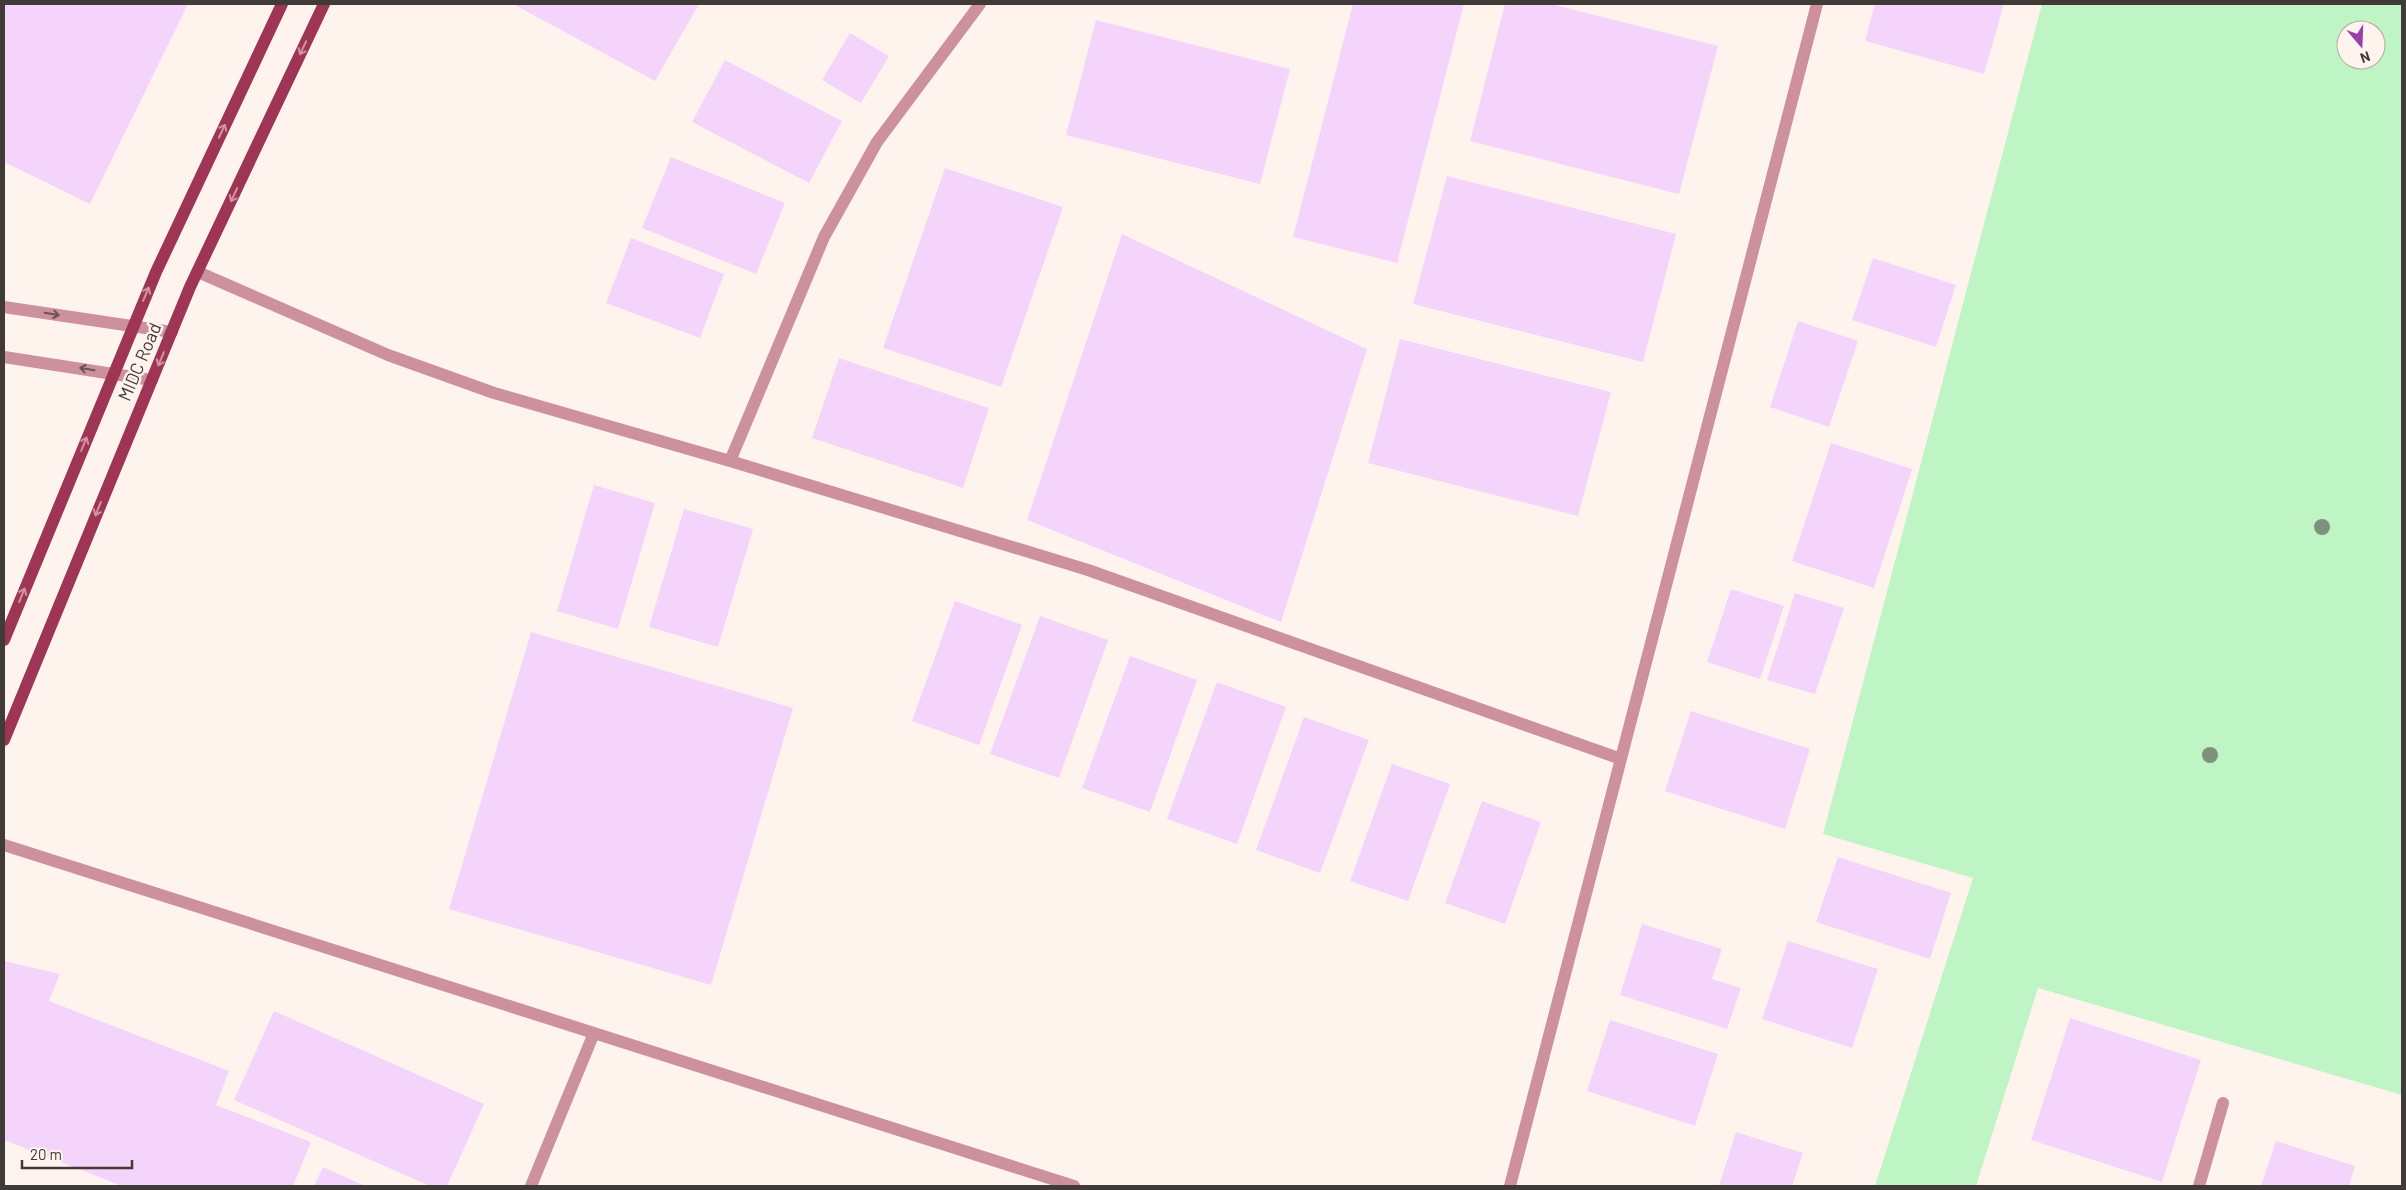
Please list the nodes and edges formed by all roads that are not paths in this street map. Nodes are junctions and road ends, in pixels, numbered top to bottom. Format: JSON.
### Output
{"nodes":[{"id":1,"x":282,"y":4,"type":"edge"},
{"id":2,"x":324,"y":4,"type":"edge"},
{"id":3,"x":980,"y":4,"type":"edge"},
{"id":4,"x":1817,"y":4,"type":"edge"},
{"id":5,"x":198,"y":272,"type":"junction"},
{"id":6,"x":4,"y":307,"type":"edge"},
{"id":7,"x":133,"y":327,"type":"junction"},
{"id":8,"x":172,"y":332,"type":"junction"},
{"id":9,"x":4,"y":357,"type":"edge"},
{"id":10,"x":113,"y":373,"type":"junction"},
{"id":11,"x":152,"y":380,"type":"junction"},
{"id":12,"x":730,"y":462,"type":"junction"},
{"id":13,"x":4,"y":640,"type":"edge"},
{"id":14,"x":4,"y":740,"type":"edge"},
{"id":15,"x":1621,"y":759,"type":"junction"},
{"id":16,"x":4,"y":845,"type":"edge"},
{"id":17,"x":594,"y":1033,"type":"junction"},
{"id":18,"x":2223,"y":1103,"type":"dead end"},
{"id":19,"x":531,"y":1186,"type":"edge"},
{"id":20,"x":1074,"y":1186,"type":"edge"},
{"id":21,"x":1510,"y":1186,"type":"edge"},
{"id":22,"x":2199,"y":1186,"type":"edge"}],
"edges":[{"from":7,"to":1,"type":"main road","name":"MIDC Road","one_way":true},
{"from":2,"to":5,"type":"main road","name":"MIDC Road","one_way":true},
{"from":3,"to":12,"type":"street"},
{"from":4,"to":15,"type":"street"},
{"from":5,"to":8,"type":"main road","name":"MIDC Road"},
{"from":5,"to":12,"type":"street"},
{"from":6,"to":7,"type":"street","one_way":true},
{"from":7,"to":8,"type":"street"},
{"from":7,"to":10,"type":"main road","name":"MIDC Road"},
{"from":8,"to":11,"type":"main road","name":"MIDC Road","one_way":true},
{"from":10,"to":9,"type":"street","one_way":true},
{"from":10,"to":11,"type":"street"},
{"from":13,"to":10,"type":"main road","name":"MIDC Road","one_way":true},
{"from":11,"to":14,"type":"main road","name":"MIDC Road","one_way":true},
{"from":12,"to":15,"type":"street"},
{"from":15,"to":21,"type":"street"},
{"from":16,"to":17,"type":"street"},
{"from":17,"to":19,"type":"street"},
{"from":17,"to":20,"type":"street"},
{"from":18,"to":22,"type":"street"}]}
